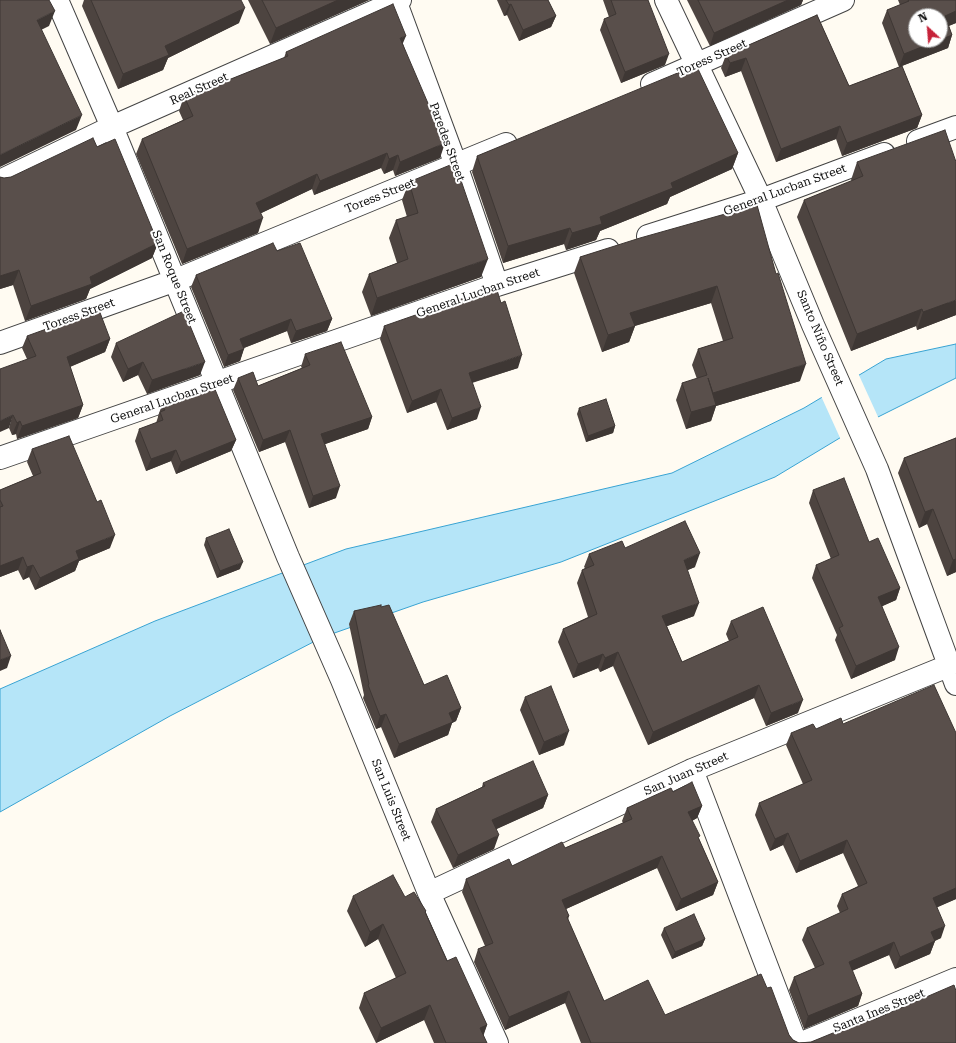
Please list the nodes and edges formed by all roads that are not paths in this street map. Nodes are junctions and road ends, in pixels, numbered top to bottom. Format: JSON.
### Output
{"nodes":[{"id":1,"x":57,"y":0,"type":"edge"},
{"id":2,"x":666,"y":0,"type":"edge"},
{"id":3,"x":843,"y":0,"type":"edge"},
{"id":4,"x":397,"y":1,"type":"edge"},
{"id":5,"x":698,"y":65,"type":"junction"},
{"id":6,"x":632,"y":92,"type":"edge"},
{"id":7,"x":112,"y":127,"type":"junction"},
{"id":8,"x":956,"y":127,"type":"edge"},
{"id":9,"x":522,"y":138,"type":"edge"},
{"id":10,"x":456,"y":165,"type":"junction"},
{"id":11,"x":0,"y":181,"type":"edge"},
{"id":12,"x":761,"y":200,"type":"junction"},
{"id":13,"x":176,"y":280,"type":"junction"},
{"id":14,"x":497,"y":286,"type":"junction"},
{"id":15,"x":0,"y":343,"type":"edge"},
{"id":16,"x":218,"y":383,"type":"junction"},
{"id":17,"x":0,"y":458,"type":"edge"},
{"id":18,"x":288,"y":556,"type":"joint"},
{"id":19,"x":952,"y":675,"type":"edge"},
{"id":20,"x":692,"y":770,"type":"junction"},
{"id":21,"x":429,"y":893,"type":"junction"},
{"id":22,"x":956,"y":979,"type":"edge"},
{"id":23,"x":497,"y":1043,"type":"edge"},
{"id":24,"x":796,"y":1043,"type":"edge"},
{"id":25,"x":802,"y":1043,"type":"edge"}],
"edges":[{"from":1,"to":7,"type":"street","name":"San Roque Street"},
{"from":2,"to":5,"type":"street","name":"Santo Niño Street"},
{"from":3,"to":5,"type":"street","name":"Toress Street"},
{"from":4,"to":7,"type":"street","name":"Real Street"},
{"from":4,"to":10,"type":"street","name":"Paredes Street"},
{"from":5,"to":6,"type":"street","name":"Toress Street"},
{"from":5,"to":12,"type":"street","name":"Santo Niño Street"},
{"from":7,"to":11,"type":"street","name":"Real Street"},
{"from":7,"to":13,"type":"street","name":"San Roque Street"},
{"from":8,"to":12,"type":"street","name":"General Lucban Street"},
{"from":9,"to":10,"type":"street","name":"Toress Street"},
{"from":10,"to":13,"type":"street","name":"Toress Street"},
{"from":10,"to":14,"type":"street","name":"Paredes Street"},
{"from":12,"to":14,"type":"street","name":"General Lucban Street"},
{"from":12,"to":19,"type":"street","name":"Santo Niño Street"},
{"from":13,"to":15,"type":"street","name":"Toress Street"},
{"from":13,"to":16,"type":"street","name":"San Roque Street"},
{"from":14,"to":16,"type":"street","name":"General Lucban Street"},
{"from":16,"to":17,"type":"street","name":"General Lucban Street"},
{"from":16,"to":18,"type":"street","name":"San Roque Street"},
{"from":18,"to":21,"type":"street","name":"San Luis Street"},
{"from":19,"to":20,"type":"street","name":"San Juan Street"},
{"from":20,"to":21,"type":"street","name":"San Juan Street"},
{"from":20,"to":24,"type":"street"},
{"from":21,"to":23,"type":"street","name":"San Luis Street"},
{"from":22,"to":25,"type":"street","name":"Santa Ines Street"}]}
